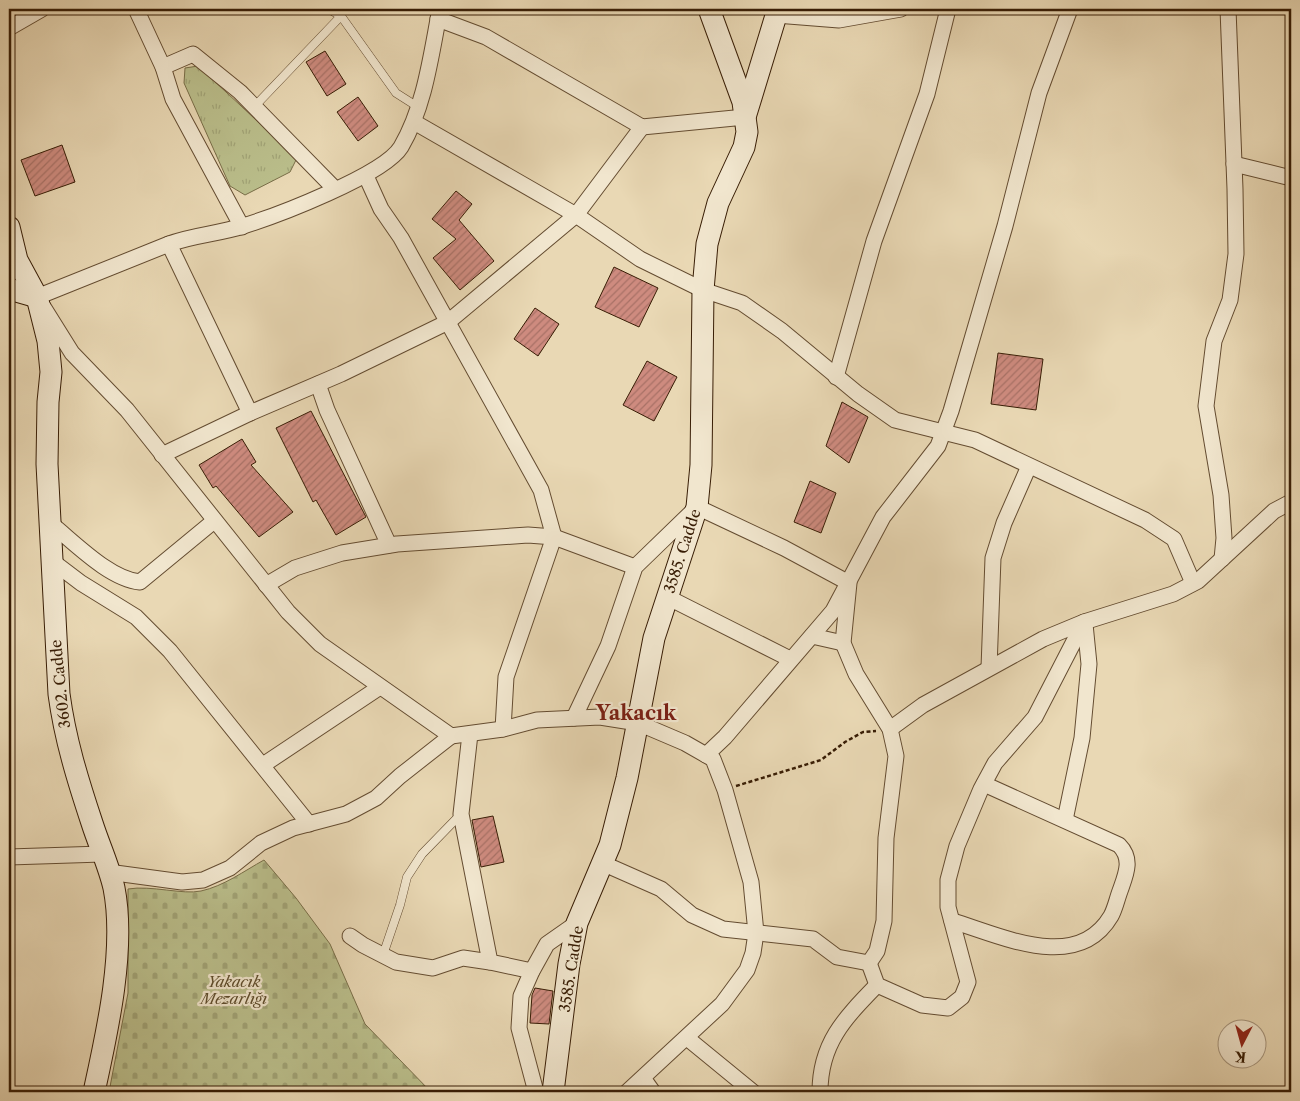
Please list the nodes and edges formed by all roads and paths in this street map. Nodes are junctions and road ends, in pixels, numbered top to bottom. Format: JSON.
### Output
{"nodes":[{"id":1,"x":42,"y":9,"type":"edge"},
{"id":2,"x":136,"y":9,"type":"edge"},
{"id":3,"x":329,"y":9,"type":"edge"},
{"id":4,"x":709,"y":9,"type":"edge"},
{"id":5,"x":901,"y":9,"type":"edge"},
{"id":6,"x":948,"y":9,"type":"edge"},
{"id":7,"x":1070,"y":9,"type":"edge"},
{"id":8,"x":1228,"y":9,"type":"edge"},
{"id":9,"x":777,"y":12,"type":"edge"},
{"id":10,"x":439,"y":14,"type":"edge"},
{"id":11,"x":341,"y":16,"type":"junction"},
{"id":12,"x":9,"y":28,"type":"edge"},
{"id":13,"x":163,"y":67,"type":"junction"},
{"id":14,"x":254,"y":106,"type":"junction"},
{"id":15,"x":416,"y":114,"type":"junction"},
{"id":16,"x":745,"y":117,"type":"junction"},
{"id":17,"x":642,"y":127,"type":"junction"},
{"id":18,"x":1234,"y":164,"type":"junction"},
{"id":19,"x":366,"y":176,"type":"junction"},
{"id":20,"x":1291,"y":178,"type":"edge"},
{"id":21,"x":335,"y":189,"type":"junction"},
{"id":22,"x":576,"y":215,"type":"junction"},
{"id":23,"x":242,"y":226,"type":"junction"},
{"id":24,"x":9,"y":227,"type":"edge"},
{"id":25,"x":169,"y":244,"type":"junction"},
{"id":26,"x":9,"y":289,"type":"edge"},
{"id":27,"x":703,"y":290,"type":"junction"},
{"id":28,"x":37,"y":297,"type":"junction"},
{"id":29,"x":448,"y":322,"type":"junction"},
{"id":30,"x":836,"y":377,"type":"junction"},
{"id":31,"x":318,"y":384,"type":"junction"},
{"id":32,"x":250,"y":413,"type":"junction"},
{"id":33,"x":943,"y":432,"type":"junction"},
{"id":34,"x":162,"y":455,"type":"junction"},
{"id":35,"x":1029,"y":466,"type":"junction"},
{"id":36,"x":1291,"y":502,"type":"edge"},
{"id":37,"x":697,"y":507,"type":"junction"},
{"id":38,"x":214,"y":521,"type":"junction"},
{"id":39,"x":50,"y":523,"type":"junction"},
{"id":40,"x":554,"y":537,"type":"junction"},
{"id":41,"x":389,"y":545,"type":"junction"},
{"id":42,"x":1222,"y":559,"type":"junction"},
{"id":43,"x":52,"y":562,"type":"junction"},
{"id":44,"x":635,"y":568,"type":"junction"},
{"id":45,"x":850,"y":583,"type":"junction"},
{"id":46,"x":1194,"y":583,"type":"junction"},
{"id":47,"x":266,"y":585,"type":"junction"},
{"id":48,"x":667,"y":597,"type":"junction"},
{"id":49,"x":1084,"y":622,"type":"junction"},
{"id":50,"x":812,"y":636,"type":"junction"},
{"id":51,"x":843,"y":643,"type":"junction"},
{"id":52,"x":790,"y":659,"type":"junction"},
{"id":53,"x":989,"y":668,"type":"junction"},
{"id":54,"x":380,"y":687,"type":"junction"},
{"id":55,"x":574,"y":718,"type":"junction"},
{"id":56,"x":638,"y":723,"type":"junction"},
{"id":57,"x":503,"y":729,"type":"junction"},
{"id":58,"x":890,"y":729,"type":"junction"},
{"id":59,"x":470,"y":734,"type":"junction"},
{"id":60,"x":451,"y":736,"type":"junction"},
{"id":61,"x":706,"y":755,"type":"junction"},
{"id":62,"x":263,"y":765,"type":"junction"},
{"id":63,"x":984,"y":784,"type":"junction"},
{"id":64,"x":725,"y":790,"type":"junction"},
{"id":65,"x":461,"y":814,"type":"junction"},
{"id":66,"x":1065,"y":820,"type":"junction"},
{"id":67,"x":308,"y":824,"type":"junction"},
{"id":68,"x":9,"y":857,"type":"edge"},
{"id":69,"x":105,"y":863,"type":"junction"},
{"id":70,"x":602,"y":863,"type":"junction"},
{"id":71,"x":952,"y":921,"type":"junction"},
{"id":72,"x":577,"y":923,"type":"junction"},
{"id":73,"x":756,"y":933,"type":"junction"},
{"id":74,"x":350,"y":936,"type":"dead end"},
{"id":75,"x":383,"y":955,"type":"junction"},
{"id":76,"x":490,"y":962,"type":"junction"},
{"id":77,"x":870,"y":963,"type":"junction"},
{"id":78,"x":532,"y":970,"type":"junction"},
{"id":79,"x":877,"y":985,"type":"junction"},
{"id":80,"x":687,"y":1038,"type":"junction"},
{"id":81,"x":643,"y":1078,"type":"junction"},
{"id":82,"x":94,"y":1092,"type":"edge"},
{"id":83,"x":536,"y":1092,"type":"edge"},
{"id":84,"x":553,"y":1092,"type":"edge"},
{"id":85,"x":627,"y":1092,"type":"edge"},
{"id":86,"x":653,"y":1092,"type":"edge"},
{"id":87,"x":753,"y":1092,"type":"edge"},
{"id":88,"x":820,"y":1092,"type":"edge"}],
"edges":[{"from":1,"to":12,"type":"street"},
{"from":2,"to":13,"type":"street"},
{"from":3,"to":11,"type":"lane"},
{"from":4,"to":16,"type":"main road","name":"3585. Cadde"},
{"from":5,"to":9,"type":"street"},
{"from":6,"to":30,"type":"street"},
{"from":7,"to":33,"type":"street"},
{"from":8,"to":18,"type":"street"},
{"from":9,"to":16,"type":"main road"},
{"from":10,"to":15,"type":"street"},
{"from":10,"to":17,"type":"street"},
{"from":11,"to":14,"type":"lane"},
{"from":11,"to":15,"type":"lane"},
{"from":13,"to":14,"type":"street"},
{"from":13,"to":23,"type":"street"},
{"from":14,"to":21,"type":"street"},
{"from":15,"to":19,"type":"street"},
{"from":15,"to":22,"type":"street"},
{"from":16,"to":17,"type":"street"},
{"from":16,"to":27,"type":"main road","name":"3585. Cadde"},
{"from":17,"to":22,"type":"street"},
{"from":18,"to":20,"type":"street"},
{"from":18,"to":42,"type":"street"},
{"from":19,"to":21,"type":"street"},
{"from":19,"to":29,"type":"street"},
{"from":21,"to":23,"type":"street"},
{"from":22,"to":27,"type":"street"},
{"from":22,"to":29,"type":"street"},
{"from":23,"to":25,"type":"street"},
{"from":24,"to":28,"type":"main road","name":"3602. Cadde"},
{"from":25,"to":28,"type":"street"},
{"from":25,"to":32,"type":"street"},
{"from":26,"to":28,"type":"main road"},
{"from":27,"to":30,"type":"street"},
{"from":27,"to":37,"type":"main road","name":"3585. Cadde"},
{"from":28,"to":34,"type":"street"},
{"from":28,"to":39,"type":"main road","name":"3602. Cadde"},
{"from":29,"to":31,"type":"street"},
{"from":29,"to":40,"type":"street"},
{"from":30,"to":33,"type":"street"},
{"from":31,"to":32,"type":"street"},
{"from":31,"to":41,"type":"street"},
{"from":32,"to":34,"type":"street"},
{"from":33,"to":35,"type":"street"},
{"from":33,"to":45,"type":"street"},
{"from":34,"to":38,"type":"street"},
{"from":35,"to":46,"type":"street"},
{"from":35,"to":53,"type":"street"},
{"from":36,"to":42,"type":"street"},
{"from":37,"to":44,"type":"street"},
{"from":37,"to":45,"type":"street"},
{"from":37,"to":48,"type":"main road","name":"3585. Cadde"},
{"from":38,"to":39,"type":"street"},
{"from":38,"to":47,"type":"street"},
{"from":39,"to":43,"type":"main road","name":"3602. Cadde"},
{"from":40,"to":41,"type":"street"},
{"from":40,"to":44,"type":"street"},
{"from":40,"to":57,"type":"street"},
{"from":41,"to":47,"type":"street"},
{"from":42,"to":46,"type":"street"},
{"from":43,"to":62,"type":"street"},
{"from":43,"to":69,"type":"main road","name":"3602. Cadde"},
{"from":44,"to":55,"type":"street"},
{"from":45,"to":50,"type":"street"},
{"from":45,"to":51,"type":"street"},
{"from":46,"to":49,"type":"street"},
{"from":47,"to":54,"type":"street"},
{"from":48,"to":52,"type":"street"},
{"from":48,"to":56,"type":"main road","name":"3585. Cadde"},
{"from":49,"to":53,"type":"street"},
{"from":49,"to":63,"type":"street"},
{"from":49,"to":66,"type":"street"},
{"from":50,"to":51,"type":"street"},
{"from":50,"to":52,"type":"street"},
{"from":51,"to":58,"type":"street"},
{"from":52,"to":61,"type":"street"},
{"from":53,"to":58,"type":"street"},
{"from":54,"to":60,"type":"street"},
{"from":54,"to":62,"type":"street"},
{"from":55,"to":56,"type":"street"},
{"from":55,"to":57,"type":"street"},
{"from":56,"to":61,"type":"street"},
{"from":56,"to":70,"type":"main road","name":"3585. Cadde"},
{"from":57,"to":59,"type":"street"},
{"from":58,"to":64,"type":"path"},
{"from":58,"to":77,"type":"street"},
{"from":59,"to":60,"type":"street"},
{"from":59,"to":65,"type":"street"},
{"from":60,"to":67,"type":"street"},
{"from":61,"to":64,"type":"street"},
{"from":62,"to":67,"type":"street"},
{"from":63,"to":66,"type":"street"},
{"from":63,"to":71,"type":"street"},
{"from":64,"to":73,"type":"street"},
{"from":65,"to":75,"type":"lane"},
{"from":65,"to":76,"type":"street"},
{"from":66,"to":71,"type":"street"},
{"from":67,"to":69,"type":"street"},
{"from":68,"to":69,"type":"street"},
{"from":69,"to":82,"type":"main road","name":"3602. Cadde"},
{"from":70,"to":72,"type":"main road","name":"3585. Cadde"},
{"from":70,"to":73,"type":"street"},
{"from":71,"to":79,"type":"street"},
{"from":72,"to":78,"type":"street"},
{"from":72,"to":84,"type":"main road","name":"3585. Cadde"},
{"from":73,"to":77,"type":"street"},
{"from":73,"to":80,"type":"street"},
{"from":74,"to":75,"type":"street"},
{"from":75,"to":76,"type":"street"},
{"from":76,"to":78,"type":"street"},
{"from":77,"to":79,"type":"street"},
{"from":78,"to":83,"type":"street"},
{"from":79,"to":88,"type":"street"},
{"from":80,"to":81,"type":"street"},
{"from":80,"to":87,"type":"street"},
{"from":81,"to":85,"type":"street"},
{"from":81,"to":86,"type":"street"}]}
